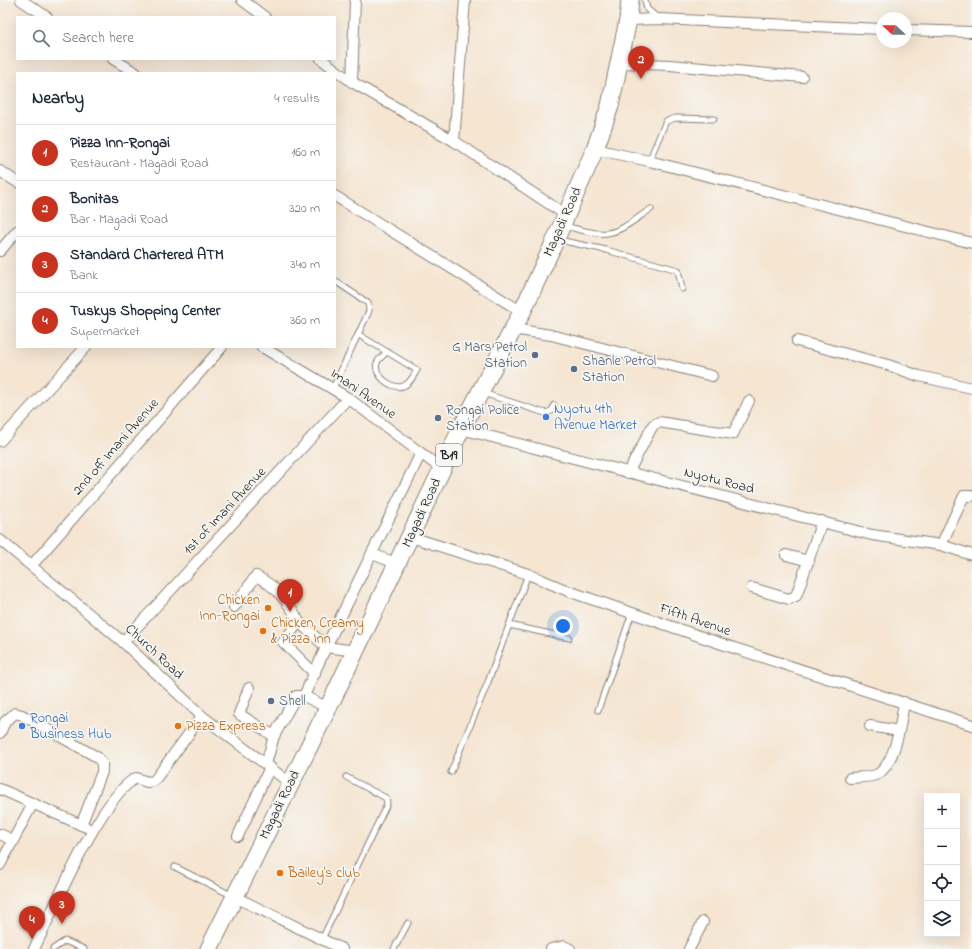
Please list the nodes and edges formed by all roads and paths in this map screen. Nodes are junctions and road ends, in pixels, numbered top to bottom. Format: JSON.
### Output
{"nodes":[{"id":1,"x":21,"y":0,"type":"edge"},
{"id":2,"x":242,"y":0,"type":"edge"},
{"id":3,"x":355,"y":0,"type":"edge"},
{"id":4,"x":465,"y":0,"type":"edge"},
{"id":5,"x":630,"y":0,"type":"edge"},
{"id":6,"x":645,"y":0,"type":"edge"},
{"id":7,"x":45,"y":16,"type":"edge"},
{"id":8,"x":264,"y":16,"type":"edge"},
{"id":9,"x":659,"y":19,"type":"junction"},
{"id":10,"x":628,"y":20,"type":"junction"},
{"id":11,"x":876,"y":29,"type":"edge"},
{"id":12,"x":912,"y":30,"type":"edge"},
{"id":13,"x":972,"y":32,"type":"edge"},
{"id":14,"x":115,"y":60,"type":"edge"},
{"id":15,"x":322,"y":60,"type":"edge"},
{"id":16,"x":620,"y":63,"type":"junction"},
{"id":17,"x":134,"y":72,"type":"edge"},
{"id":18,"x":802,"y":77,"type":"dead end"},
{"id":19,"x":352,"y":82,"type":"junction"},
{"id":20,"x":714,"y":119,"type":"dead end"},
{"id":21,"x":454,"y":141,"type":"junction"},
{"id":22,"x":595,"y":149,"type":"junction"},
{"id":23,"x":649,"y":161,"type":"junction"},
{"id":24,"x":0,"y":171,"type":"edge"},
{"id":25,"x":16,"y":181,"type":"edge"},
{"id":26,"x":336,"y":197,"type":"edge"},
{"id":27,"x":651,"y":209,"type":"dead end"},
{"id":28,"x":561,"y":227,"type":"junction"},
{"id":29,"x":16,"y":232,"type":"edge"},
{"id":30,"x":972,"y":243,"type":"edge"},
{"id":31,"x":0,"y":251,"type":"edge"},
{"id":32,"x":336,"y":282,"type":"edge"},
{"id":33,"x":682,"y":289,"type":"dead end"},
{"id":34,"x":522,"y":312,"type":"junction"},
{"id":35,"x":513,"y":329,"type":"junction"},
{"id":36,"x":359,"y":335,"type":"junction"},
{"id":37,"x":797,"y":341,"type":"dead end"},
{"id":38,"x":85,"y":348,"type":"edge"},
{"id":39,"x":221,"y":348,"type":"edge"},
{"id":40,"x":264,"y":348,"type":"edge"},
{"id":41,"x":387,"y":352,"type":"junction"},
{"id":42,"x":712,"y":376,"type":"dead end"},
{"id":43,"x":333,"y":388,"type":"junction"},
{"id":44,"x":972,"y":388,"type":"edge"},
{"id":45,"x":480,"y":392,"type":"junction"},
{"id":46,"x":348,"y":398,"type":"junction"},
{"id":47,"x":749,"y":401,"type":"dead end"},
{"id":48,"x":554,"y":405,"type":"dead end"},
{"id":49,"x":461,"y":429,"type":"junction"},
{"id":50,"x":0,"y":441,"type":"edge"},
{"id":51,"x":421,"y":453,"type":"junction"},
{"id":52,"x":442,"y":470,"type":"junction"},
{"id":53,"x":628,"y":473,"type":"junction"},
{"id":54,"x":972,"y":496,"type":"edge"},
{"id":55,"x":822,"y":521,"type":"junction"},
{"id":56,"x":411,"y":537,"type":"junction"},
{"id":57,"x":0,"y":540,"type":"edge"},
{"id":58,"x":941,"y":545,"type":"junction"},
{"id":59,"x":372,"y":554,"type":"junction"},
{"id":60,"x":786,"y":555,"type":"dead end"},
{"id":61,"x":972,"y":555,"type":"edge"},
{"id":62,"x":809,"y":562,"type":"junction"},
{"id":63,"x":398,"y":564,"type":"junction"},
{"id":64,"x":32,"y":565,"type":"junction"},
{"id":65,"x":528,"y":574,"type":"junction"},
{"id":66,"x":752,"y":588,"type":"dead end"},
{"id":67,"x":234,"y":607,"type":"dead end"},
{"id":68,"x":632,"y":613,"type":"junction"},
{"id":69,"x":299,"y":622,"type":"junction"},
{"id":70,"x":509,"y":625,"type":"junction"},
{"id":71,"x":569,"y":638,"type":"dead end"},
{"id":72,"x":123,"y":642,"type":"junction"},
{"id":73,"x":326,"y":647,"type":"junction"},
{"id":74,"x":356,"y":651,"type":"junction"},
{"id":75,"x":315,"y":674,"type":"junction"},
{"id":76,"x":249,"y":688,"type":"dead end"},
{"id":77,"x":304,"y":696,"type":"junction"},
{"id":78,"x":904,"y":702,"type":"junction"},
{"id":79,"x":328,"y":708,"type":"junction"},
{"id":80,"x":598,"y":710,"type":"dead end"},
{"id":81,"x":202,"y":716,"type":"junction"},
{"id":82,"x":972,"y":725,"type":"edge"},
{"id":83,"x":870,"y":726,"type":"dead end"},
{"id":84,"x":899,"y":731,"type":"junction"},
{"id":85,"x":0,"y":733,"type":"edge"},
{"id":86,"x":274,"y":736,"type":"junction"},
{"id":87,"x":268,"y":765,"type":"junction"},
{"id":88,"x":451,"y":772,"type":"dead end"},
{"id":89,"x":346,"y":777,"type":"dead end"},
{"id":90,"x":850,"y":778,"type":"dead end"},
{"id":91,"x":290,"y":784,"type":"junction"},
{"id":92,"x":0,"y":789,"type":"edge"},
{"id":93,"x":33,"y":803,"type":"junction"},
{"id":94,"x":81,"y":824,"type":"junction"},
{"id":95,"x":92,"y":830,"type":"junction"},
{"id":96,"x":0,"y":834,"type":"edge"},
{"id":97,"x":238,"y":836,"type":"dead end"},
{"id":98,"x":14,"y":841,"type":"junction"},
{"id":99,"x":0,"y":865,"type":"edge"},
{"id":100,"x":175,"y":867,"type":"dead end"},
{"id":101,"x":235,"y":897,"type":"junction"},
{"id":102,"x":704,"y":922,"type":"dead end"},
{"id":103,"x":408,"y":923,"type":"dead end"},
{"id":104,"x":322,"y":939,"type":"junction"},
{"id":105,"x":34,"y":949,"type":"edge"},
{"id":106,"x":53,"y":949,"type":"edge"},
{"id":107,"x":84,"y":949,"type":"edge"},
{"id":108,"x":209,"y":949,"type":"edge"},
{"id":109,"x":342,"y":949,"type":"edge"},
{"id":110,"x":394,"y":949,"type":"edge"},
{"id":111,"x":551,"y":949,"type":"edge"},
{"id":112,"x":570,"y":949,"type":"edge"},
{"id":113,"x":689,"y":949,"type":"edge"}],
"edges":[{"from":1,"to":7,"type":"street"},
{"from":2,"to":8,"type":"street"},
{"from":3,"to":19,"type":"street"},
{"from":4,"to":21,"type":"street"},
{"from":5,"to":10,"type":"highway","name":"Magadi Road","number":"B19"},
{"from":6,"to":9,"type":"lane"},
{"from":9,"to":10,"type":"street"},
{"from":9,"to":11,"type":"street"},
{"from":10,"to":16,"type":"highway","name":"Magadi Road","number":"B19"},
{"from":12,"to":13,"type":"street"},
{"from":14,"to":17,"type":"street"},
{"from":15,"to":19,"type":"street"},
{"from":16,"to":18,"type":"street"},
{"from":16,"to":22,"type":"highway","name":"Magadi Road","number":"B19"},
{"from":19,"to":21,"type":"street"},
{"from":20,"to":23,"type":"lane"},
{"from":21,"to":28,"type":"street"},
{"from":22,"to":23,"type":"street"},
{"from":22,"to":28,"type":"highway","name":"Magadi Road","number":"B19"},
{"from":23,"to":30,"type":"street"},
{"from":24,"to":25,"type":"street"},
{"from":26,"to":34,"type":"street"},
{"from":27,"to":28,"type":"lane"},
{"from":28,"to":33,"type":"lane"},
{"from":28,"to":34,"type":"highway","name":"Magadi Road","number":"B19"},
{"from":29,"to":31,"type":"street"},
{"from":32,"to":36,"type":"lane"},
{"from":34,"to":35,"type":"highway","name":"Magadi Road","number":"B19"},
{"from":35,"to":42,"type":"street"},
{"from":35,"to":45,"type":"highway","name":"Magadi Road","number":"B19"},
{"from":36,"to":41,"type":"lane"},
{"from":36,"to":43,"type":"lane"},
{"from":37,"to":44,"type":"street"},
{"from":38,"to":50,"type":"street"},
{"from":39,"to":64,"type":"street","name":"2nd off Imani Avenue"},
{"from":40,"to":43,"type":"street","name":"Imani Avenue"},
{"from":41,"to":41,"type":"lane"},
{"from":43,"to":46,"type":"street","name":"Imani Avenue"},
{"from":45,"to":48,"type":"lane"},
{"from":45,"to":49,"type":"highway","name":"Magadi Road","number":"B19"},
{"from":46,"to":51,"type":"street","name":"Imani Avenue"},
{"from":46,"to":72,"type":"street","name":"1st of Imani Avenue"},
{"from":47,"to":53,"type":"street"},
{"from":49,"to":52,"type":"highway","name":"Magadi Road","number":"B19"},
{"from":49,"to":53,"type":"street","name":"Nyotu Road"},
{"from":51,"to":52,"type":"street","name":"Imani Avenue"},
{"from":51,"to":59,"type":"street"},
{"from":52,"to":56,"type":"highway","name":"Magadi Road","number":"B19"},
{"from":53,"to":55,"type":"street","name":"Nyotu Road"},
{"from":54,"to":58,"type":"street"},
{"from":55,"to":58,"type":"street","name":"Nyotu Road"},
{"from":55,"to":62,"type":"street"},
{"from":56,"to":63,"type":"highway","name":"Magadi Road","number":"B19"},
{"from":56,"to":65,"type":"street","name":"Fifth Avenue"},
{"from":57,"to":64,"type":"street","name":"Church Road"},
{"from":58,"to":61,"type":"street","name":"Nyotu Road"},
{"from":59,"to":63,"type":"street"},
{"from":59,"to":73,"type":"street"},
{"from":60,"to":62,"type":"street"},
{"from":62,"to":66,"type":"street"},
{"from":63,"to":74,"type":"highway","name":"Magadi Road","number":"B19"},
{"from":64,"to":72,"type":"street","name":"Church Road"},
{"from":65,"to":68,"type":"street","name":"Fifth Avenue"},
{"from":65,"to":70,"type":"lane"},
{"from":67,"to":69,"type":"street"},
{"from":68,"to":78,"type":"street","name":"Fifth Avenue"},
{"from":68,"to":80,"type":"lane"},
{"from":69,"to":73,"type":"street"},
{"from":69,"to":75,"type":"street"},
{"from":70,"to":71,"type":"lane"},
{"from":70,"to":88,"type":"lane"},
{"from":72,"to":81,"type":"street","name":"Church Road"},
{"from":73,"to":74,"type":"street"},
{"from":73,"to":75,"type":"street"},
{"from":74,"to":79,"type":"highway","name":"Magadi Road","number":"B19"},
{"from":75,"to":77,"type":"street"},
{"from":76,"to":86,"type":"street"},
{"from":77,"to":79,"type":"street"},
{"from":77,"to":86,"type":"street"},
{"from":78,"to":82,"type":"street","name":"Fifth Avenue"},
{"from":78,"to":84,"type":"street"},
{"from":79,"to":91,"type":"highway","name":"Magadi Road","number":"B19"},
{"from":81,"to":87,"type":"street","name":"Church Road"},
{"from":81,"to":95,"type":"street"},
{"from":83,"to":84,"type":"street"},
{"from":84,"to":90,"type":"street"},
{"from":85,"to":94,"type":"street"},
{"from":86,"to":87,"type":"street"},
{"from":87,"to":91,"type":"street","name":"Church Road"},
{"from":87,"to":97,"type":"street"},
{"from":89,"to":104,"type":"lane"},
{"from":91,"to":101,"type":"highway","name":"Magadi Road","number":"B19"},
{"from":92,"to":93,"type":"street"},
{"from":93,"to":94,"type":"street"},
{"from":93,"to":98,"type":"street"},
{"from":94,"to":95,"type":"street"},
{"from":95,"to":105,"type":"street"},
{"from":96,"to":98,"type":"street"},
{"from":98,"to":99,"type":"street"},
{"from":100,"to":101,"type":"lane"},
{"from":101,"to":104,"type":"street"},
{"from":101,"to":108,"type":"highway","name":"Magadi Road","number":"B19"},
{"from":102,"to":113,"type":"street"},
{"from":103,"to":110,"type":"lane"},
{"from":104,"to":109,"type":"street"},
{"from":106,"to":107,"type":"lane"},
{"from":111,"to":112,"type":"street"}]}
